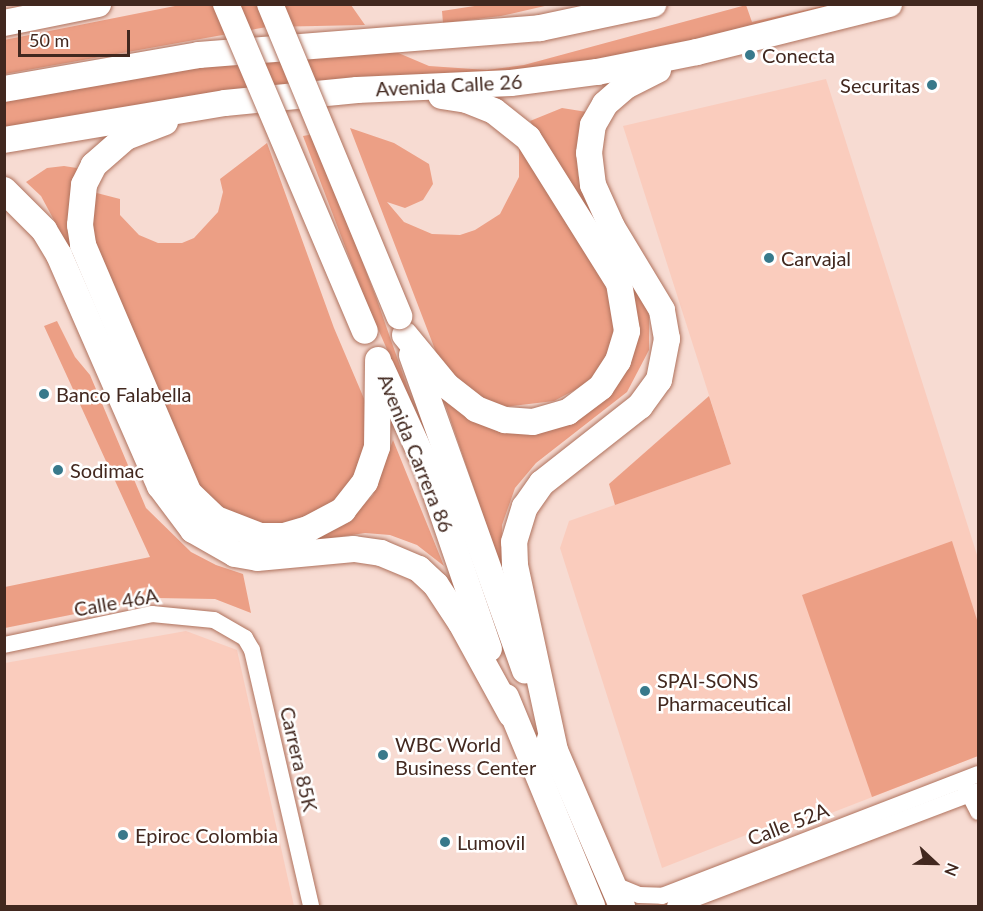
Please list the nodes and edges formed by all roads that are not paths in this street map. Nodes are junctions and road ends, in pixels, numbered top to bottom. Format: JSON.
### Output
{"nodes":[{"id":1,"x":98,"y":4,"type":"edge"},
{"id":2,"x":226,"y":4,"type":"edge"},
{"id":3,"x":270,"y":4,"type":"edge"},
{"id":4,"x":653,"y":4,"type":"edge"},
{"id":5,"x":889,"y":4,"type":"edge"},
{"id":6,"x":4,"y":23,"type":"edge"},
{"id":7,"x":697,"y":52,"type":"junction"},
{"id":8,"x":4,"y":88,"type":"edge"},
{"id":9,"x":357,"y":90,"type":"junction"},
{"id":10,"x":225,"y":104,"type":"junction"},
{"id":11,"x":4,"y":140,"type":"edge"},
{"id":12,"x":4,"y":190,"type":"edge"},
{"id":13,"x":402,"y":326,"type":"junction"},
{"id":14,"x":378,"y":360,"type":"junction"},
{"id":15,"x":232,"y":630,"type":"joint"},
{"id":16,"x":4,"y":645,"type":"edge"},
{"id":17,"x":511,"y":714,"type":"junction"},
{"id":18,"x":556,"y":755,"type":"junction"},
{"id":19,"x":972,"y":785,"type":"edge"},
{"id":20,"x":978,"y":812,"type":"edge"},
{"id":21,"x":612,"y":884,"type":"junction"},
{"id":22,"x":311,"y":906,"type":"edge"},
{"id":23,"x":592,"y":906,"type":"edge"},
{"id":24,"x":622,"y":906,"type":"edge"},
{"id":25,"x":675,"y":906,"type":"edge"}],
"edges":[{"from":1,"to":6,"type":"main road"},
{"from":2,"to":14,"type":"main road","name":"Avenida Carrera 86","bridge":true},
{"from":3,"to":13,"type":"main road","name":"Avenida Carrera 86","bridge":true},
{"from":4,"to":8,"type":"main road"},
{"from":5,"to":7,"type":"main road","name":"Avenida Calle 26"},
{"from":7,"to":9,"type":"main road","name":"Avenida Calle 26"},
{"from":7,"to":18,"type":"main road"},
{"from":9,"to":10,"type":"main road","name":"Avenida Calle 26"},
{"from":9,"to":13,"type":"main road"},
{"from":10,"to":11,"type":"main road","name":"Avenida Calle 26"},
{"from":10,"to":14,"type":"main road"},
{"from":12,"to":17,"type":"main road"},
{"from":13,"to":18,"type":"main road","name":"Avenida Carrera 86"},
{"from":14,"to":17,"type":"main road","name":"Avenida Carrera 86"},
{"from":15,"to":16,"type":"street","name":"Calle 46A"},
{"from":15,"to":22,"type":"street","name":"Carrera 85K"},
{"from":17,"to":23,"type":"main road","name":"Avenida Carrera 86"},
{"from":18,"to":21,"type":"main road","name":"Avenida Carrera 86"},
{"from":19,"to":20,"type":"street"},
{"from":19,"to":21,"type":"street","name":"Calle 52A"},
{"from":19,"to":25,"type":"street","name":"Calle 52A"},
{"from":21,"to":24,"type":"main road","name":"Avenida Carrera 86"}]}
